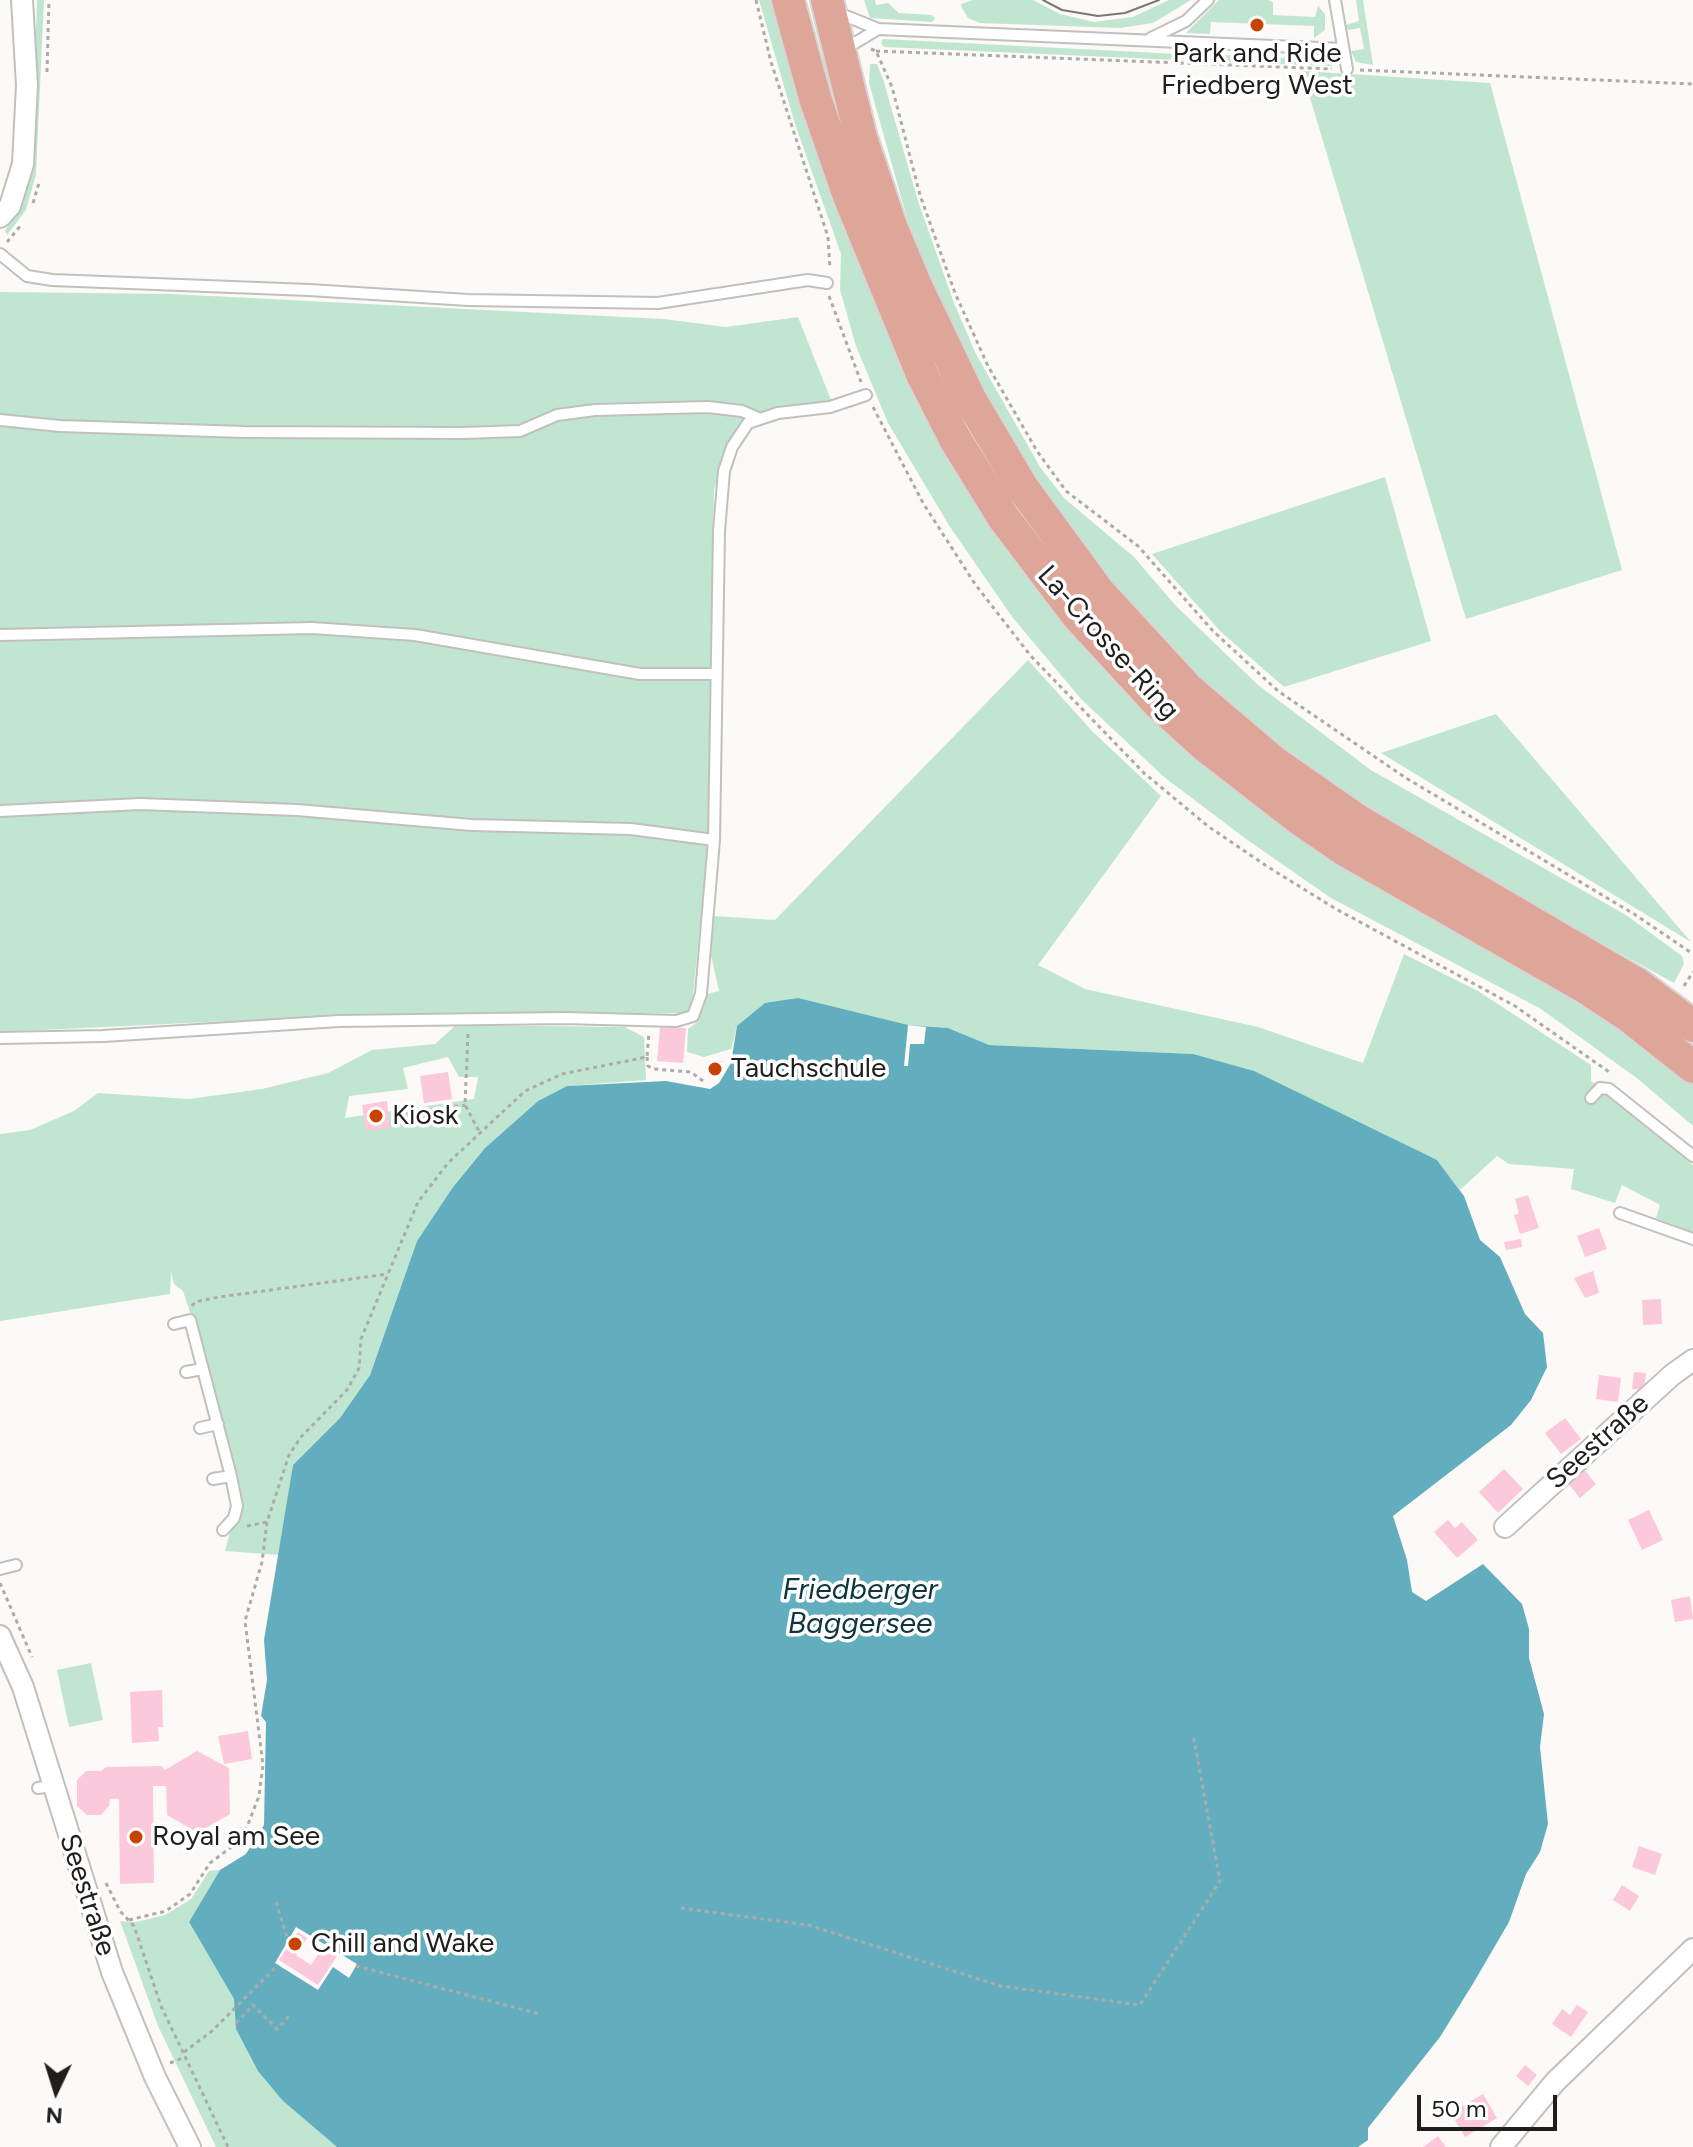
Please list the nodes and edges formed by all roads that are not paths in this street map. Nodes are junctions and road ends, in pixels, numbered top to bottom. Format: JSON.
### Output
{"nodes":[{"id":1,"x":22,"y":0,"type":"edge"},
{"id":2,"x":788,"y":0,"type":"edge"},
{"id":3,"x":1208,"y":0,"type":"edge"},
{"id":4,"x":1335,"y":0,"type":"edge"},
{"id":5,"x":828,"y":5,"type":"edge"},
{"id":6,"x":878,"y":29,"type":"junction"},
{"id":7,"x":1141,"y":41,"type":"junction"},
{"id":8,"x":852,"y":45,"type":"junction"},
{"id":9,"x":1343,"y":49,"type":"junction"},
{"id":10,"x":1347,"y":69,"type":"road end"},
{"id":11,"x":0,"y":217,"type":"edge"},
{"id":12,"x":0,"y":254,"type":"edge"},
{"id":13,"x":827,"y":283,"type":"dead end"},
{"id":14,"x":866,"y":395,"type":"dead end"},
{"id":15,"x":758,"y":418,"type":"junction"},
{"id":16,"x":0,"y":420,"type":"edge"},
{"id":17,"x":0,"y":635,"type":"edge"},
{"id":18,"x":716,"y":674,"type":"junction"},
{"id":19,"x":0,"y":811,"type":"edge"},
{"id":20,"x":714,"y":840,"type":"junction"},
{"id":21,"x":1693,"y":1026,"type":"edge"},
{"id":22,"x":0,"y":1038,"type":"edge"},
{"id":23,"x":1693,"y":1067,"type":"edge"},
{"id":24,"x":1591,"y":1098,"type":"dead end"},
{"id":25,"x":1693,"y":1156,"type":"edge"},
{"id":26,"x":1620,"y":1213,"type":"dead end"},
{"id":27,"x":1693,"y":1239,"type":"edge"},
{"id":28,"x":174,"y":1324,"type":"dead end"},
{"id":29,"x":1693,"y":1360,"type":"edge"},
{"id":30,"x":203,"y":1369,"type":"junction"},
{"id":31,"x":186,"y":1372,"type":"dead end"},
{"id":32,"x":218,"y":1424,"type":"junction"},
{"id":33,"x":200,"y":1428,"type":"dead end"},
{"id":34,"x":231,"y":1476,"type":"junction"},
{"id":35,"x":213,"y":1479,"type":"dead end"},
{"id":36,"x":1505,"y":1527,"type":"dead end"},
{"id":37,"x":223,"y":1530,"type":"road end"},
{"id":38,"x":0,"y":1556,"type":"edge"},
{"id":39,"x":7,"y":1567,"type":"edge"},
{"id":40,"x":0,"y":1636,"type":"edge"},
{"id":41,"x":1693,"y":1949,"type":"edge"},
{"id":42,"x":190,"y":2147,"type":"edge"},
{"id":43,"x":1501,"y":2147,"type":"edge"}],
"edges":[{"from":1,"to":11,"type":"street"},
{"from":2,"to":23,"type":"main road","name":"La-Crosse-Ring"},
{"from":3,"to":7,"type":"lane"},
{"from":4,"to":9,"type":"lane"},
{"from":5,"to":6,"type":"lane"},
{"from":5,"to":8,"type":"main road","name":"La-Crosse-Ring"},
{"from":6,"to":7,"type":"lane"},
{"from":6,"to":8,"type":"lane"},
{"from":7,"to":9,"type":"lane"},
{"from":8,"to":21,"type":"main road","name":"La-Crosse-Ring"},
{"from":9,"to":10,"type":"lane"},
{"from":12,"to":13,"type":"lane"},
{"from":14,"to":15,"type":"lane"},
{"from":15,"to":16,"type":"lane"},
{"from":15,"to":18,"type":"lane"},
{"from":17,"to":18,"type":"lane"},
{"from":18,"to":20,"type":"lane"},
{"from":19,"to":20,"type":"lane"},
{"from":20,"to":22,"type":"lane"},
{"from":24,"to":25,"type":"lane"},
{"from":26,"to":27,"type":"lane"},
{"from":28,"to":30,"type":"lane"},
{"from":29,"to":36,"type":"street","name":"Seestraße"},
{"from":30,"to":31,"type":"lane"},
{"from":30,"to":32,"type":"lane"},
{"from":32,"to":33,"type":"lane"},
{"from":32,"to":34,"type":"lane"},
{"from":34,"to":35,"type":"lane"},
{"from":34,"to":37,"type":"lane"},
{"from":38,"to":39,"type":"lane"},
{"from":40,"to":42,"type":"street","name":"Seestraße"},
{"from":41,"to":43,"type":"street"}]}
